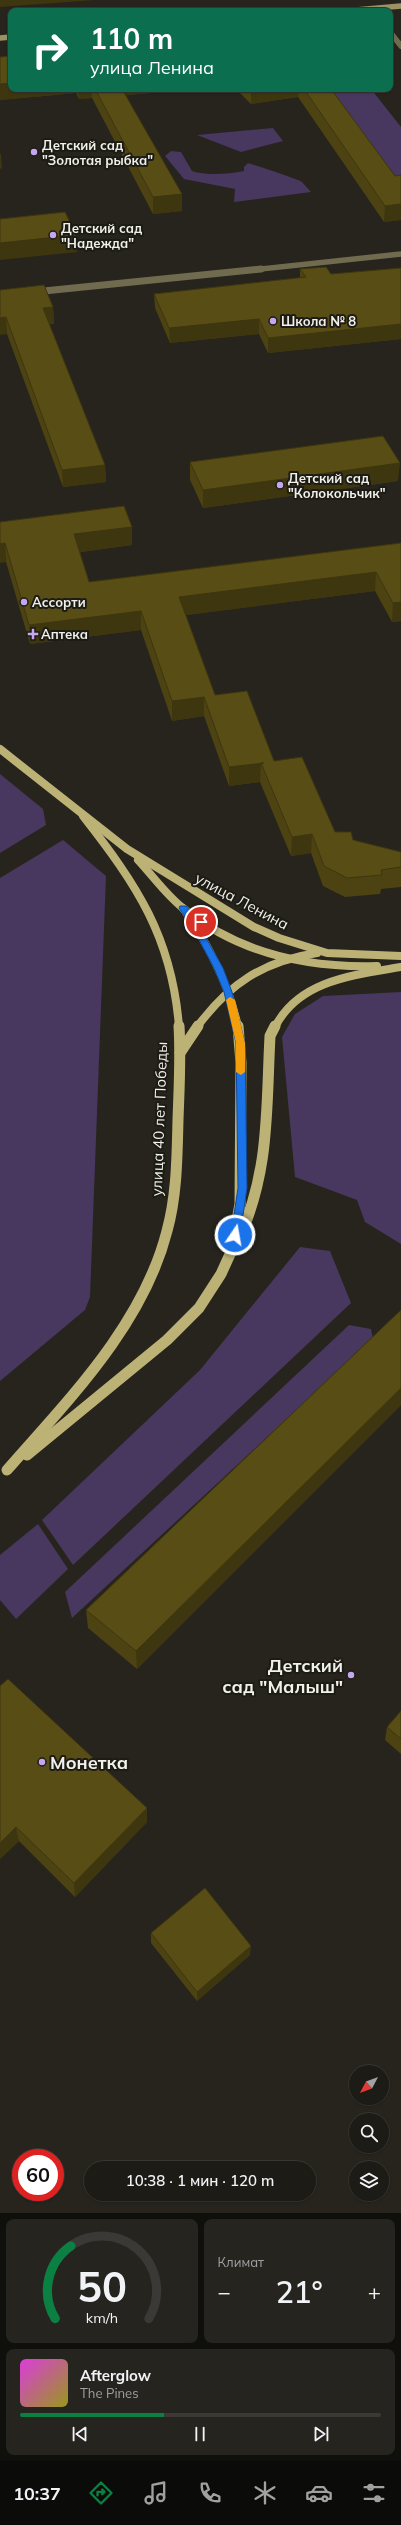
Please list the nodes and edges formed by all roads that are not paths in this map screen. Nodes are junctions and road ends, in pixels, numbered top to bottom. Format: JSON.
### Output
{"nodes":[{"id":1,"x":401,"y":6,"type":"edge"},
{"id":2,"x":386,"y":8,"type":"edge"},
{"id":3,"x":393,"y":36,"type":"edge"},
{"id":4,"x":401,"y":46,"type":"edge"},
{"id":5,"x":401,"y":254,"type":"edge"},
{"id":6,"x":28,"y":293,"type":"edge"},
{"id":7,"x":0,"y":749,"type":"edge"},
{"id":8,"x":83,"y":816,"type":"junction"},
{"id":9,"x":127,"y":849,"type":"junction"},
{"id":10,"x":183,"y":908,"type":"junction"},
{"id":11,"x":327,"y":953,"type":"junction"},
{"id":12,"x":401,"y":956,"type":"edge"},
{"id":13,"x":281,"y":958,"type":"junction"},
{"id":14,"x":401,"y":966,"type":"edge"},
{"id":15,"x":228,"y":992,"type":"junction"},
{"id":16,"x":180,"y":1053,"type":"junction"},
{"id":17,"x":230,"y":1256,"type":"junction"},
{"id":18,"x":4,"y":1473,"type":"edge"}],
"edges":[{"from":1,"to":2,"type":"main road"},
{"from":3,"to":4,"type":"street"},
{"from":5,"to":6,"type":"street"},
{"from":7,"to":8,"type":"main road","name":"улица Ленина"},
{"from":8,"to":9,"type":"main road","name":"улица Ленина"},
{"from":8,"to":16,"type":"main road","name":"улица 40 лет Победы"},
{"from":9,"to":10,"type":"main road","name":"улица Ленина"},
{"from":9,"to":11,"type":"main road","name":"улица Ленина"},
{"from":10,"to":13,"type":"main road","name":"улица Ленина"},
{"from":10,"to":15,"type":"main road","name":"улица 40 лет Победы"},
{"from":11,"to":12,"type":"main road","name":"улица Ленина"},
{"from":11,"to":13,"type":"main road"},
{"from":13,"to":14,"type":"main road","name":"улица Ленина"},
{"from":13,"to":15,"type":"main road"},
{"from":14,"to":17,"type":"main road"},
{"from":15,"to":16,"type":"main road"},
{"from":15,"to":17,"type":"main road","name":"улица 40 лет Победы"},
{"from":16,"to":18,"type":"main road","name":"улица 40 лет Победы"},
{"from":17,"to":18,"type":"main road","name":"улица 40 лет Победы"}]}
